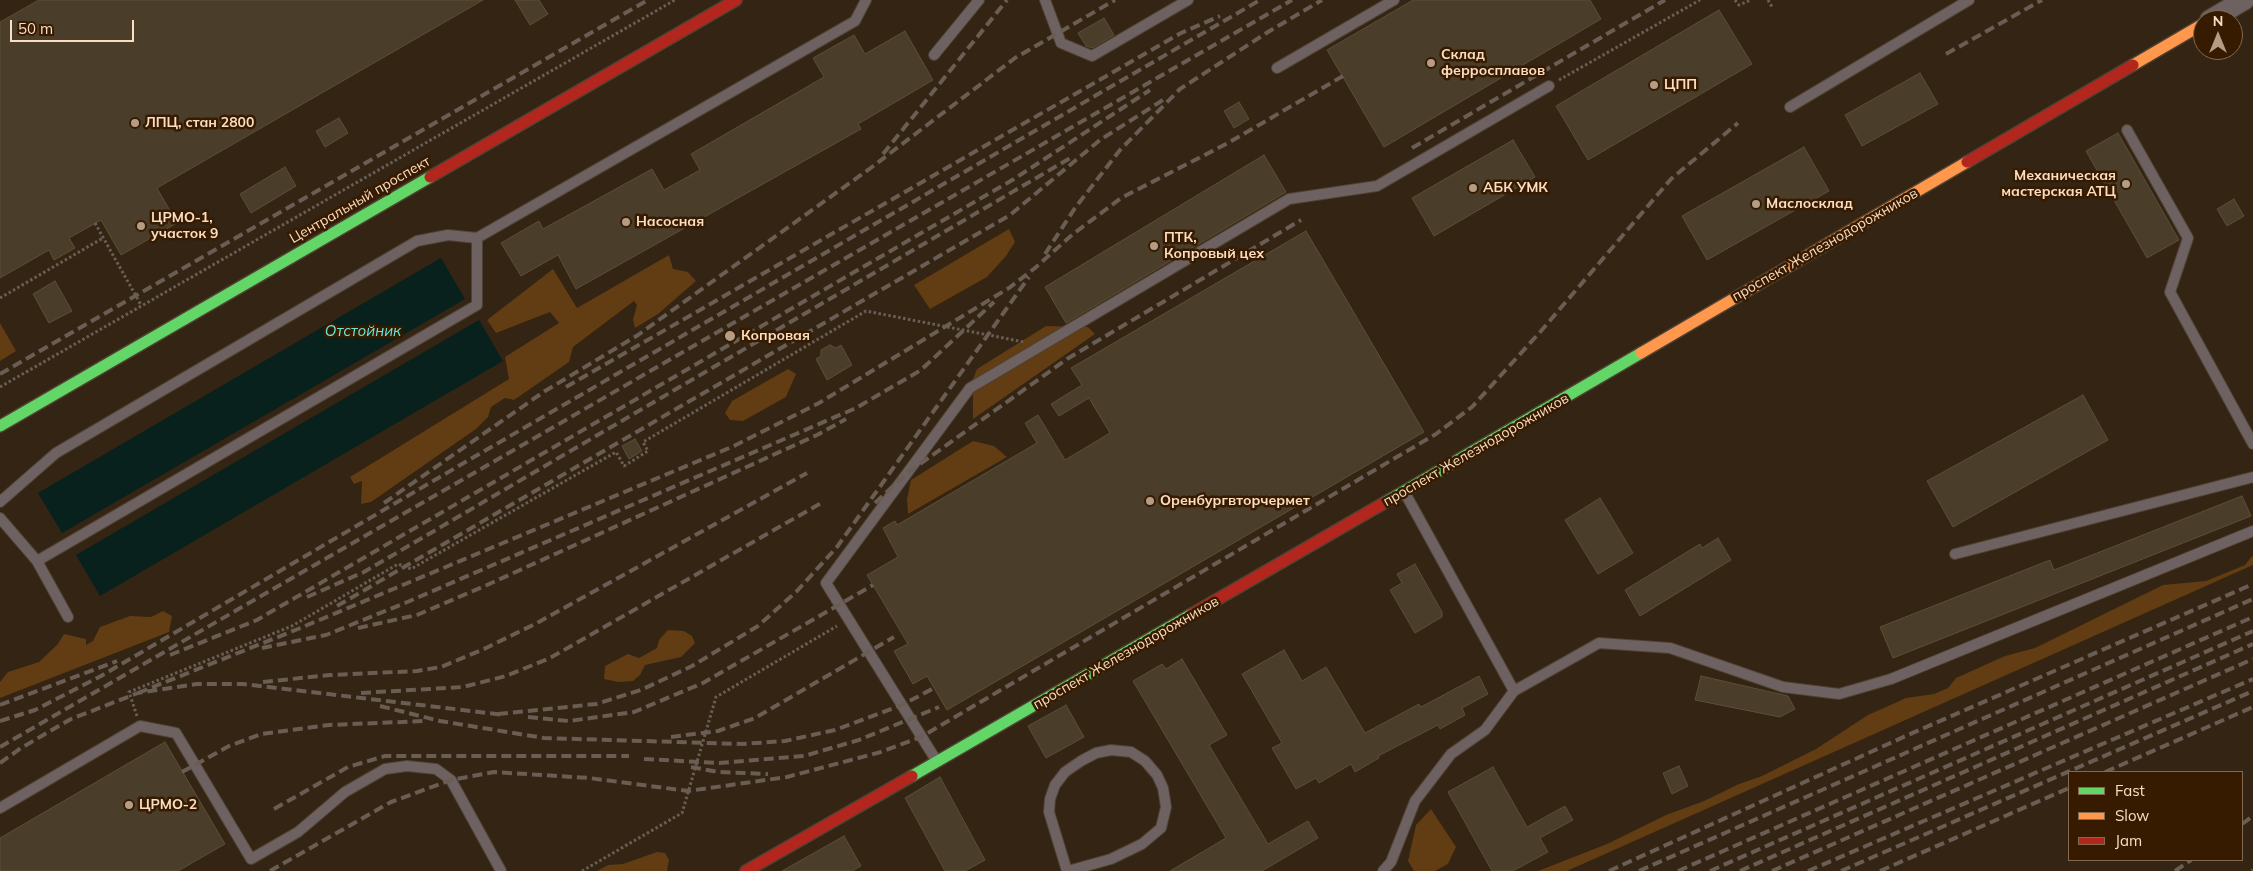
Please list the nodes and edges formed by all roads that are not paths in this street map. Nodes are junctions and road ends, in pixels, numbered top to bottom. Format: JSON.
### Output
{"nodes":[{"id":1,"x":736,"y":0,"type":"edge"},
{"id":2,"x":866,"y":0,"type":"edge"},
{"id":3,"x":979,"y":0,"type":"edge"},
{"id":4,"x":1045,"y":0,"type":"edge"},
{"id":5,"x":1188,"y":0,"type":"edge"},
{"id":6,"x":1394,"y":0,"type":"edge"},
{"id":7,"x":1969,"y":0,"type":"edge"},
{"id":8,"x":2244,"y":0,"type":"edge"},
{"id":9,"x":2227,"y":10,"type":"edge"},
{"id":10,"x":2193,"y":30,"type":"edge"},
{"id":11,"x":934,"y":55,"type":"dead end"},
{"id":12,"x":1277,"y":68,"type":"dead end"},
{"id":13,"x":1549,"y":86,"type":"road end"},
{"id":14,"x":1790,"y":107,"type":"dead end"},
{"id":15,"x":2127,"y":130,"type":"dead end"},
{"id":16,"x":476,"y":238,"type":"junction"},
{"id":17,"x":0,"y":426,"type":"edge"},
{"id":18,"x":2253,"y":444,"type":"edge"},
{"id":19,"x":2253,"y":477,"type":"edge"},
{"id":20,"x":1405,"y":491,"type":"junction"},
{"id":21,"x":0,"y":502,"type":"edge"},
{"id":22,"x":0,"y":518,"type":"edge"},
{"id":23,"x":2253,"y":531,"type":"edge"},
{"id":24,"x":1955,"y":554,"type":"dead end"},
{"id":25,"x":38,"y":561,"type":"junction"},
{"id":26,"x":68,"y":618,"type":"dead end"},
{"id":27,"x":1514,"y":691,"type":"junction"},
{"id":28,"x":937,"y":762,"type":"junction"},
{"id":29,"x":0,"y":808,"type":"edge"},
{"id":30,"x":500,"y":871,"type":"edge"},
{"id":31,"x":746,"y":871,"type":"edge"},
{"id":32,"x":1068,"y":871,"type":"edge"},
{"id":33,"x":1383,"y":871,"type":"edge"}],
"edges":[{"from":1,"to":17,"type":"street","name":"Центральный проспект"},
{"from":2,"to":16,"type":"lane"},
{"from":3,"to":11,"type":"lane"},
{"from":4,"to":5,"type":"lane"},
{"from":6,"to":12,"type":"lane"},
{"from":7,"to":14,"type":"lane"},
{"from":8,"to":9,"type":"street"},
{"from":10,"to":20,"type":"street","name":"проспект Железнодорожников"},
{"from":13,"to":28,"type":"lane"},
{"from":15,"to":18,"type":"lane"},
{"from":16,"to":21,"type":"lane"},
{"from":16,"to":25,"type":"lane"},
{"from":19,"to":24,"type":"lane"},
{"from":20,"to":27,"type":"lane"},
{"from":20,"to":28,"type":"street","name":"проспект Железнодорожников"},
{"from":22,"to":25,"type":"lane"},
{"from":23,"to":27,"type":"lane"},
{"from":25,"to":26,"type":"lane"},
{"from":27,"to":33,"type":"lane"},
{"from":28,"to":31,"type":"street","name":"проспект Железнодорожников"},
{"from":29,"to":30,"type":"lane"},
{"from":32,"to":32,"type":"lane"}]}
